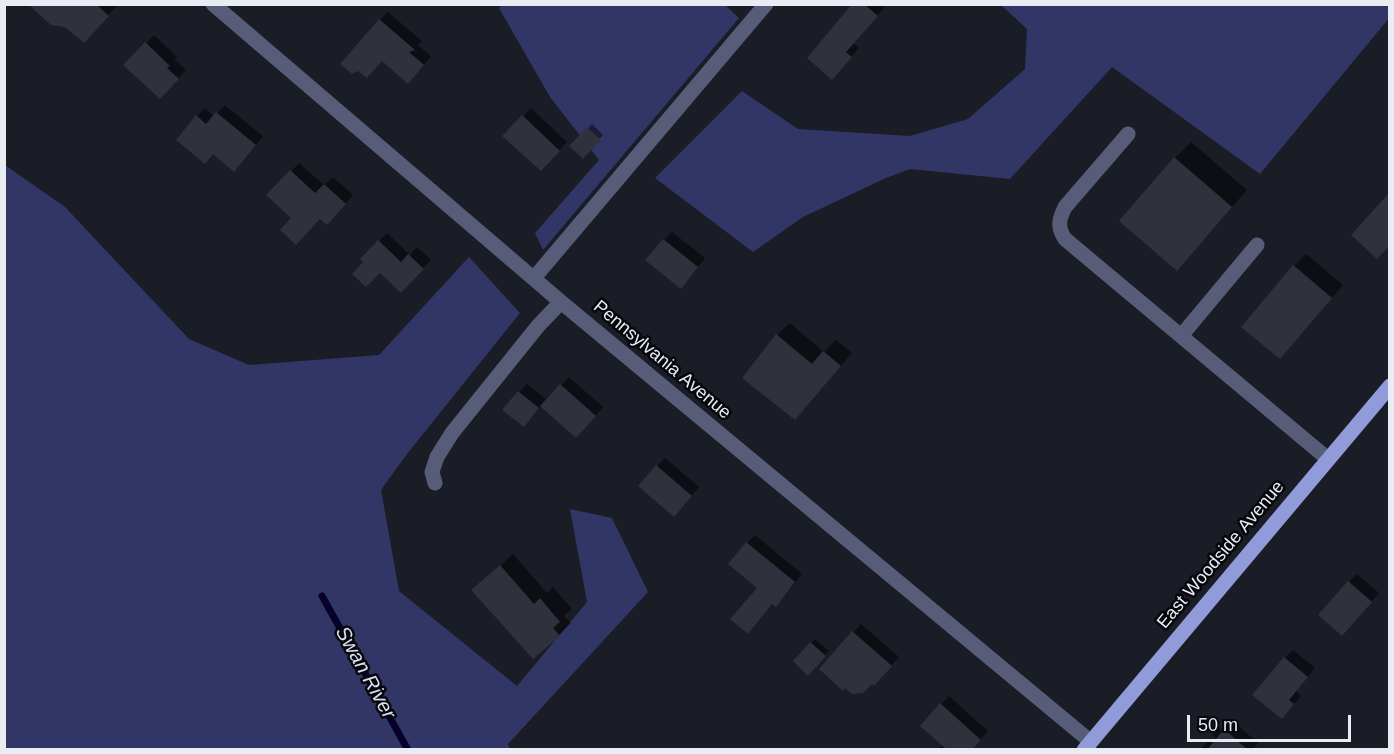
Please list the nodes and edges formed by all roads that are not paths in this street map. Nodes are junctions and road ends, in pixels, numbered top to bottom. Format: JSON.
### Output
{"nodes":[{"id":1,"x":213,"y":4,"type":"edge"},
{"id":2,"x":766,"y":4,"type":"edge"},
{"id":3,"x":1128,"y":134,"type":"dead end"},
{"id":4,"x":1257,"y":245,"type":"dead end"},
{"id":5,"x":534,"y":278,"type":"junction"},
{"id":6,"x":561,"y":302,"type":"junction"},
{"id":7,"x":1181,"y":336,"type":"junction"},
{"id":8,"x":1389,"y":386,"type":"edge"},
{"id":9,"x":1328,"y":459,"type":"junction"},
{"id":10,"x":435,"y":483,"type":"dead end"},
{"id":11,"x":1087,"y":746,"type":"edge"}],
"edges":[{"from":1,"to":5,"type":"street","name":"Pennsylvania Avenue"},
{"from":2,"to":5,"type":"street"},
{"from":3,"to":7,"type":"street"},
{"from":4,"to":7,"type":"street"},
{"from":5,"to":6,"type":"street","name":"Pennsylvania Avenue"},
{"from":6,"to":10,"type":"street"},
{"from":6,"to":11,"type":"street","name":"Pennsylvania Avenue"},
{"from":7,"to":9,"type":"street"},
{"from":8,"to":9,"type":"main road","name":"East Woodside Avenue"},
{"from":9,"to":11,"type":"main road","name":"East Woodside Avenue"}]}
